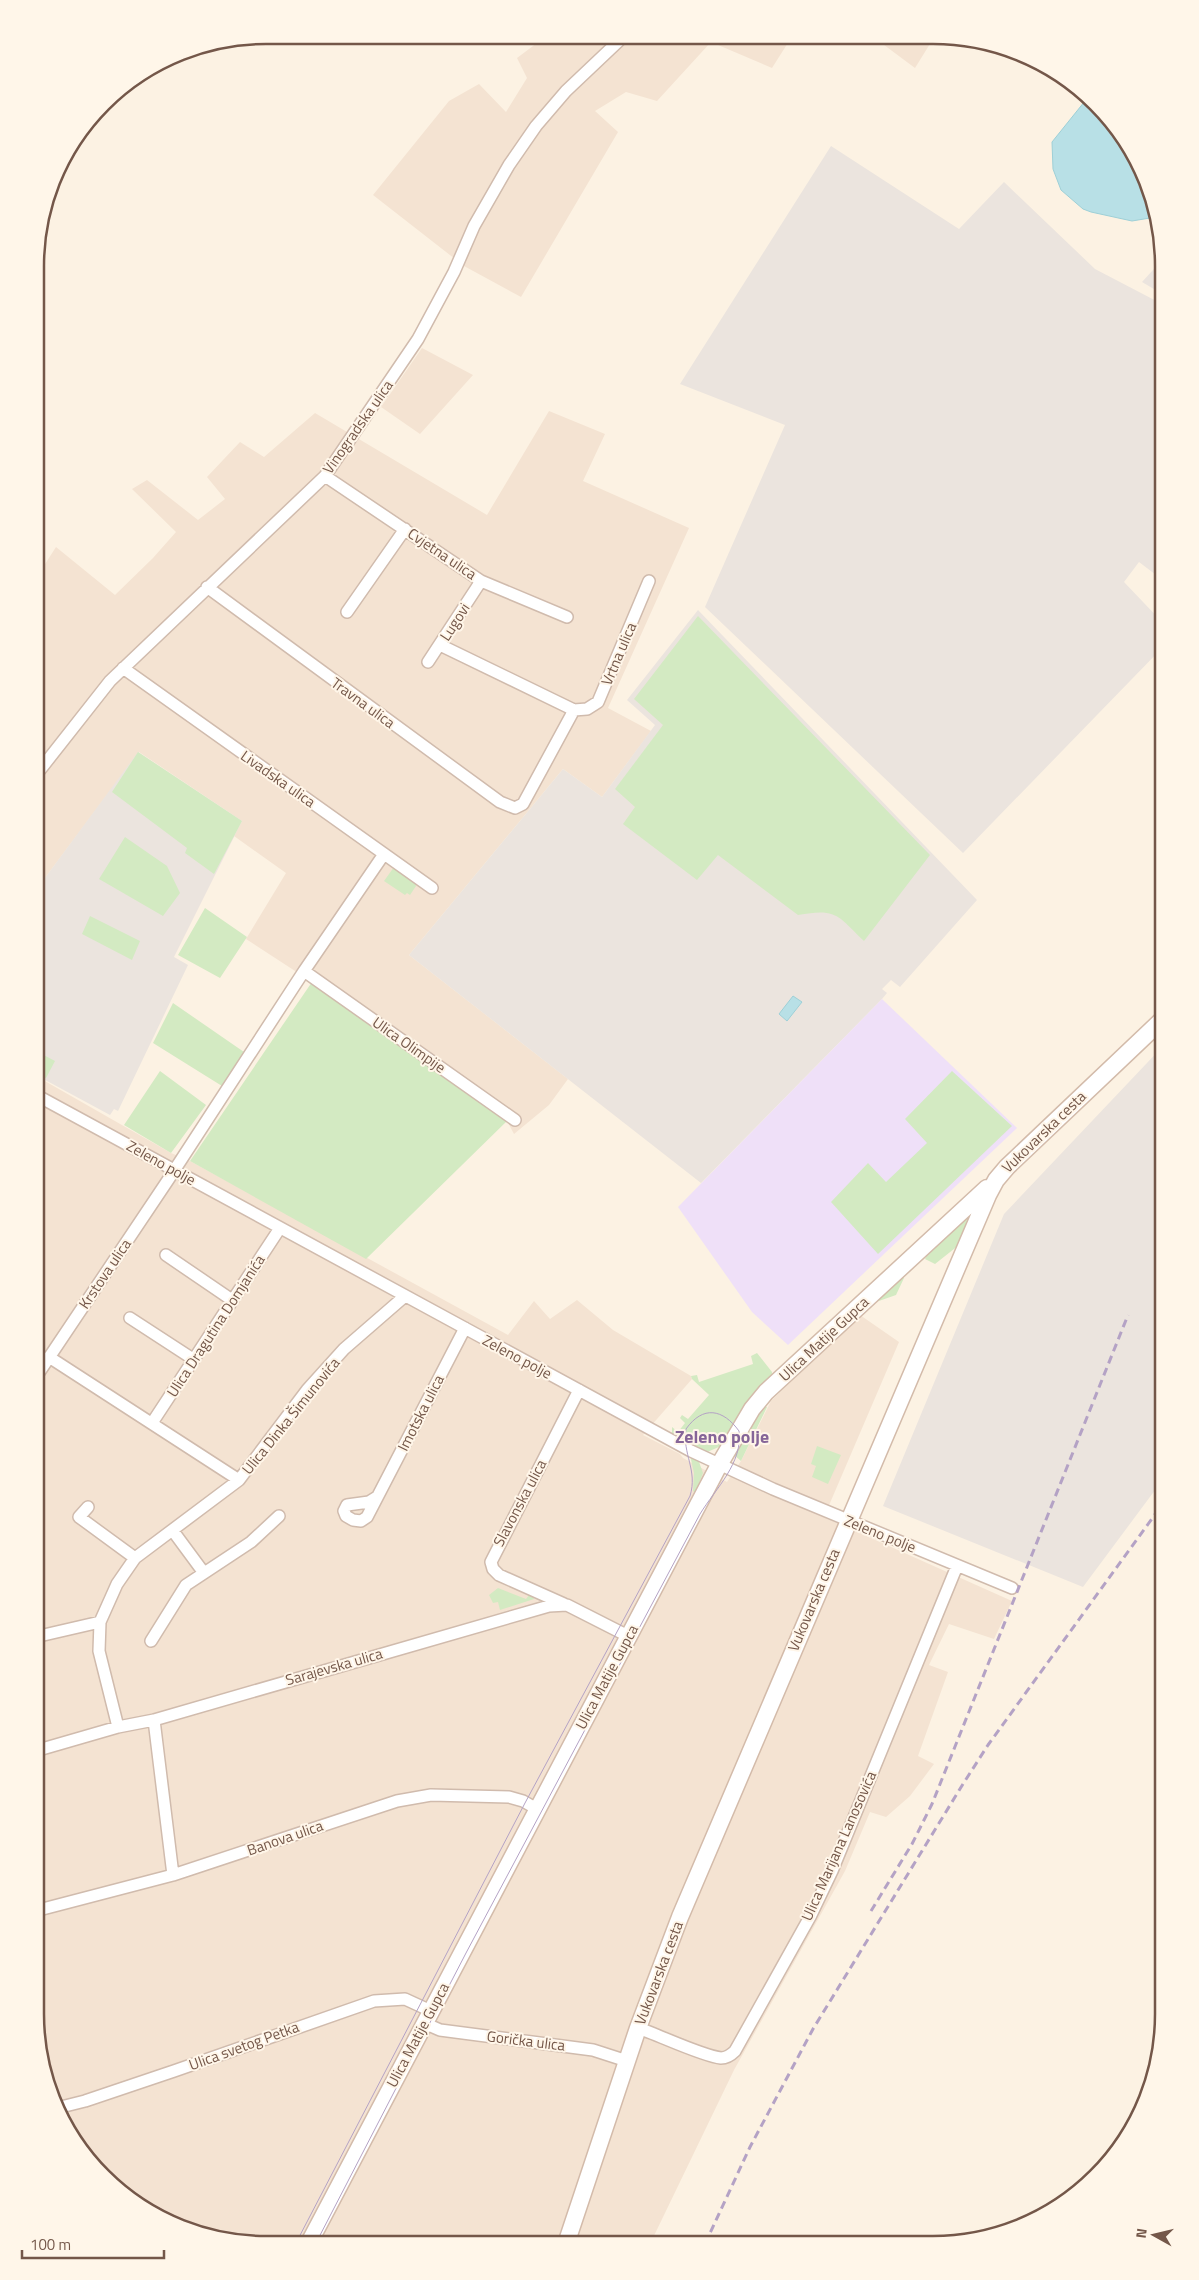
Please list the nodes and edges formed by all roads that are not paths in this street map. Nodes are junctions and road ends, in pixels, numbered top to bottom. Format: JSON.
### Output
{"nodes":[{"id":1,"x":616,"y":44,"type":"edge"},
{"id":2,"x":325,"y":476,"type":"junction"},
{"id":3,"x":405,"y":529,"type":"junction"},
{"id":4,"x":481,"y":581,"type":"junction"},
{"id":5,"x":650,"y":581,"type":"dead end"},
{"id":6,"x":207,"y":587,"type":"junction"},
{"id":7,"x":347,"y":612,"type":"dead end"},
{"id":8,"x":567,"y":617,"type":"dead end"},
{"id":9,"x":440,"y":645,"type":"junction"},
{"id":10,"x":428,"y":662,"type":"dead end"},
{"id":11,"x":123,"y":668,"type":"junction"},
{"id":12,"x":574,"y":710,"type":"junction"},
{"id":13,"x":44,"y":765,"type":"edge"},
{"id":14,"x":384,"y":854,"type":"junction"},
{"id":15,"x":432,"y":888,"type":"dead end"},
{"id":16,"x":304,"y":971,"type":"junction"},
{"id":17,"x":1155,"y":1027,"type":"edge"},
{"id":18,"x":44,"y":1099,"type":"edge"},
{"id":19,"x":515,"y":1120,"type":"dead end"},
{"id":20,"x":174,"y":1170,"type":"junction"},
{"id":21,"x":996,"y":1180,"type":"junction"},
{"id":22,"x":280,"y":1228,"type":"junction"},
{"id":23,"x":166,"y":1255,"type":"dead end"},
{"id":24,"x":405,"y":1296,"type":"junction"},
{"id":25,"x":232,"y":1300,"type":"junction"},
{"id":26,"x":130,"y":1318,"type":"dead end"},
{"id":27,"x":465,"y":1328,"type":"junction"},
{"id":28,"x":193,"y":1359,"type":"junction"},
{"id":29,"x":44,"y":1360,"type":"edge"},
{"id":30,"x":44,"y":1362,"type":"edge"},
{"id":31,"x":579,"y":1390,"type":"junction"},
{"id":32,"x":152,"y":1423,"type":"junction"},
{"id":33,"x":719,"y":1465,"type":"junction"},
{"id":34,"x":239,"y":1480,"type":"junction"},
{"id":35,"x":377,"y":1497,"type":"dead end"},
{"id":36,"x":88,"y":1508,"type":"dead end"},
{"id":37,"x":279,"y":1516,"type":"dead end"},
{"id":38,"x":848,"y":1521,"type":"junction"},
{"id":39,"x":173,"y":1531,"type":"junction"},
{"id":40,"x":135,"y":1558,"type":"junction"},
{"id":41,"x":957,"y":1566,"type":"junction"},
{"id":42,"x":204,"y":1573,"type":"junction"},
{"id":43,"x":1012,"y":1588,"type":"dead end"},
{"id":44,"x":567,"y":1605,"type":"junction"},
{"id":45,"x":100,"y":1622,"type":"junction"},
{"id":46,"x":44,"y":1635,"type":"edge"},
{"id":47,"x":628,"y":1636,"type":"junction"},
{"id":48,"x":151,"y":1641,"type":"dead end"},
{"id":49,"x":154,"y":1720,"type":"junction"},
{"id":50,"x":118,"y":1727,"type":"junction"},
{"id":51,"x":44,"y":1748,"type":"edge"},
{"id":52,"x":537,"y":1809,"type":"junction"},
{"id":53,"x":173,"y":1875,"type":"junction"},
{"id":54,"x":44,"y":1909,"type":"edge"},
{"id":55,"x":427,"y":2017,"type":"junction"},
{"id":56,"x":638,"y":2028,"type":"junction"},
{"id":57,"x":627,"y":2060,"type":"junction"},
{"id":58,"x":64,"y":2106,"type":"edge"},
{"id":59,"x":313,"y":2236,"type":"edge"},
{"id":60,"x":569,"y":2236,"type":"edge"}],
"edges":[{"from":1,"to":2,"type":"street","name":"Vinogradska ulica"},
{"from":2,"to":3,"type":"street","name":"Cvjetna ulica"},
{"from":2,"to":6,"type":"street","name":"Vinogradska ulica"},
{"from":3,"to":4,"type":"street","name":"Cvjetna ulica"},
{"from":3,"to":7,"type":"street"},
{"from":4,"to":8,"type":"street","name":"Cvjetna ulica"},
{"from":4,"to":9,"type":"street","name":"Lugovi"},
{"from":5,"to":12,"type":"street","name":"Vrtna ulica"},
{"from":6,"to":11,"type":"street","name":"Vinogradska ulica"},
{"from":6,"to":12,"type":"street","name":"Travna ulica"},
{"from":9,"to":10,"type":"street","name":"Lugovi"},
{"from":9,"to":12,"type":"street"},
{"from":11,"to":13,"type":"street","name":"Vinogradska ulica"},
{"from":11,"to":14,"type":"street","name":"Livadska ulica"},
{"from":14,"to":15,"type":"street","name":"Livadska ulica"},
{"from":14,"to":16,"type":"street"},
{"from":16,"to":19,"type":"street","name":"Ulica Olimpije"},
{"from":16,"to":20,"type":"street"},
{"from":17,"to":21,"type":"main road","name":"Vukovarska cesta"},
{"from":18,"to":20,"type":"street","name":"Zeleno polje"},
{"from":20,"to":22,"type":"street","name":"Zeleno polje"},
{"from":20,"to":29,"type":"street","name":"Krstova ulica"},
{"from":21,"to":33,"type":"main road","name":"Ulica Matije Gupca"},
{"from":21,"to":38,"type":"main road","name":"Vukovarska cesta"},
{"from":22,"to":24,"type":"street","name":"Zeleno polje"},
{"from":22,"to":25,"type":"street","name":"Ulica Dragutina Domjanića"},
{"from":23,"to":25,"type":"street"},
{"from":24,"to":27,"type":"street","name":"Zeleno polje"},
{"from":24,"to":34,"type":"street","name":"Ulica Dinka Šimunovića"},
{"from":25,"to":28,"type":"street","name":"Ulica Dragutina Domjanića"},
{"from":26,"to":28,"type":"street"},
{"from":27,"to":31,"type":"street","name":"Zeleno polje"},
{"from":27,"to":35,"type":"street","name":"Imotska ulica"},
{"from":28,"to":32,"type":"street","name":"Ulica Dragutina Domjanića"},
{"from":30,"to":32,"type":"street"},
{"from":31,"to":33,"type":"street","name":"Zeleno polje"},
{"from":31,"to":44,"type":"street","name":"Slavonska ulica"},
{"from":32,"to":34,"type":"street"},
{"from":33,"to":38,"type":"street","name":"Zeleno polje"},
{"from":33,"to":47,"type":"main road","name":"Ulica Matije Gupca"},
{"from":34,"to":39,"type":"street","name":"Ulica Dinka Šimunovića"},
{"from":36,"to":40,"type":"street"},
{"from":37,"to":42,"type":"street"},
{"from":38,"to":41,"type":"street","name":"Zeleno polje"},
{"from":38,"to":56,"type":"main road","name":"Vukovarska cesta"},
{"from":39,"to":40,"type":"street","name":"Ulica Dinka Šimunovića"},
{"from":39,"to":42,"type":"street"},
{"from":40,"to":45,"type":"street","name":"Ulica Dinka Šimunovića"},
{"from":41,"to":43,"type":"street","name":"Zeleno polje"},
{"from":41,"to":56,"type":"street","name":"Ulica Marijana Lanosovića"},
{"from":42,"to":48,"type":"street"},
{"from":44,"to":47,"type":"street"},
{"from":44,"to":49,"type":"street","name":"Sarajevska ulica"},
{"from":45,"to":46,"type":"street"},
{"from":45,"to":50,"type":"street","name":"Ulica Dinka Šimunovića"},
{"from":47,"to":52,"type":"main road","name":"Ulica Matije Gupca"},
{"from":49,"to":50,"type":"street","name":"Sarajevska ulica"},
{"from":49,"to":53,"type":"street"},
{"from":50,"to":51,"type":"street","name":"Sarajevska ulica"},
{"from":52,"to":53,"type":"street","name":"Banova ulica"},
{"from":52,"to":55,"type":"main road","name":"Ulica Matije Gupca"},
{"from":53,"to":54,"type":"street","name":"Banova ulica"},
{"from":55,"to":57,"type":"street","name":"Gorička ulica"},
{"from":55,"to":58,"type":"street","name":"Ulica svetog Petka"},
{"from":55,"to":59,"type":"main road","name":"Ulica Matije Gupca"},
{"from":56,"to":57,"type":"main road","name":"Vukovarska cesta"},
{"from":57,"to":60,"type":"main road","name":"Vukovarska cesta"}]}
